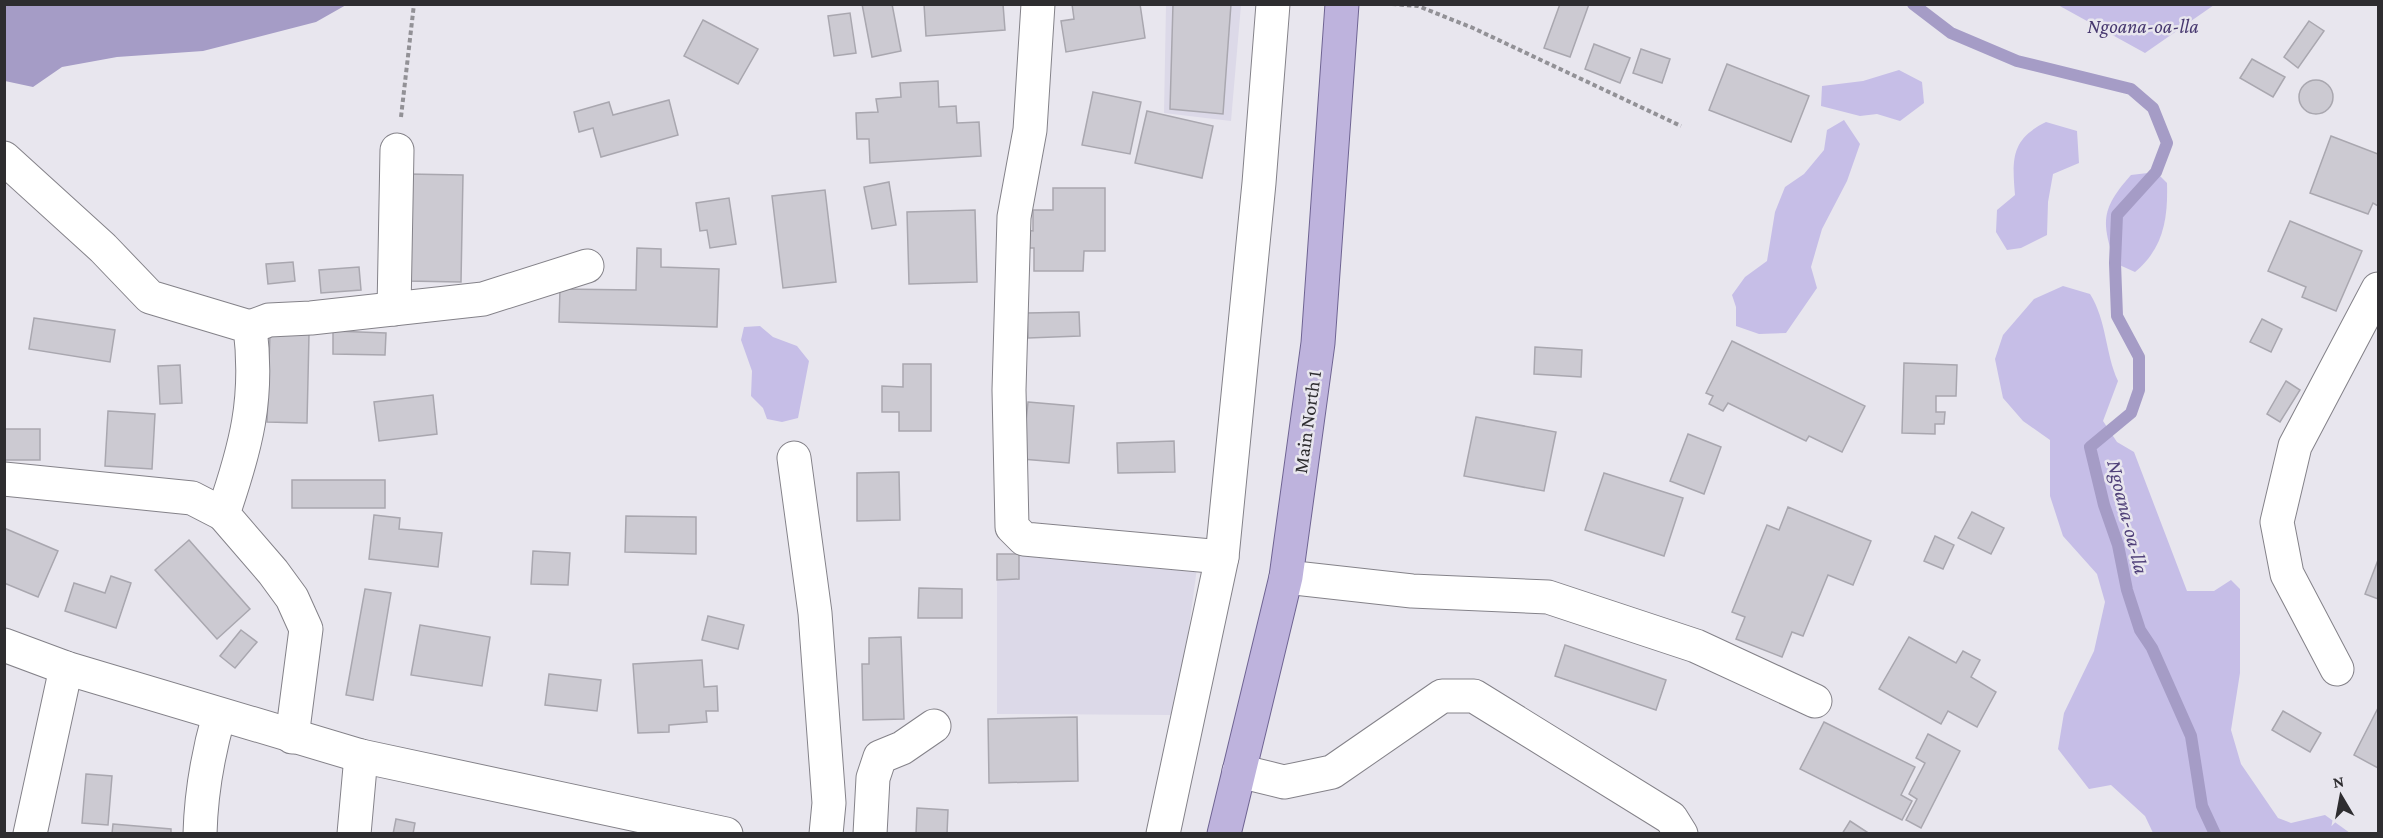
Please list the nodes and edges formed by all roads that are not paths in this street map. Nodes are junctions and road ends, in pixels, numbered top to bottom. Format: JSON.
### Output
{"nodes":[{"id":1,"x":1038,"y":4,"type":"edge"},
{"id":2,"x":1273,"y":4,"type":"edge"},
{"id":3,"x":1342,"y":4,"type":"edge"},
{"id":4,"x":397,"y":150,"type":"road end"},
{"id":5,"x":4,"y":158,"type":"edge"},
{"id":6,"x":586,"y":266,"type":"dead end"},
{"id":7,"x":2379,"y":289,"type":"edge"},
{"id":8,"x":394,"y":309,"type":"junction"},
{"id":9,"x":250,"y":327,"type":"junction"},
{"id":10,"x":794,"y":458,"type":"dead end"},
{"id":11,"x":4,"y":479,"type":"edge"},
{"id":12,"x":223,"y":514,"type":"junction"},
{"id":13,"x":1222,"y":557,"type":"junction"},
{"id":14,"x":1286,"y":577,"type":"junction"},
{"id":15,"x":4,"y":645,"type":"edge"},
{"id":16,"x":66,"y":668,"type":"junction"},
{"id":17,"x":2337,"y":669,"type":"dead end"},
{"id":18,"x":1815,"y":701,"type":"dead end"},
{"id":19,"x":219,"y":715,"type":"junction"},
{"id":20,"x":934,"y":726,"type":"dead end"},
{"id":21,"x":292,"y":737,"type":"junction"},
{"id":22,"x":361,"y":756,"type":"junction"},
{"id":23,"x":1239,"y":771,"type":"junction"},
{"id":24,"x":601,"y":821,"type":"edge"},
{"id":25,"x":30,"y":834,"type":"edge"},
{"id":26,"x":200,"y":834,"type":"edge"},
{"id":27,"x":354,"y":834,"type":"edge"},
{"id":28,"x":726,"y":834,"type":"edge"},
{"id":29,"x":826,"y":834,"type":"edge"},
{"id":30,"x":870,"y":834,"type":"edge"},
{"id":31,"x":1163,"y":834,"type":"edge"},
{"id":32,"x":1224,"y":834,"type":"edge"},
{"id":33,"x":1681,"y":834,"type":"edge"}],
"edges":[{"from":1,"to":13,"type":"street"},
{"from":2,"to":13,"type":"street"},
{"from":3,"to":14,"type":"main road","name":"Main North 1"},
{"from":4,"to":8,"type":"street"},
{"from":5,"to":9,"type":"street"},
{"from":6,"to":8,"type":"street"},
{"from":7,"to":17,"type":"street"},
{"from":8,"to":9,"type":"street"},
{"from":9,"to":12,"type":"street"},
{"from":10,"to":29,"type":"street"},
{"from":11,"to":12,"type":"street"},
{"from":12,"to":21,"type":"street"},
{"from":13,"to":31,"type":"street"},
{"from":14,"to":18,"type":"street"},
{"from":14,"to":23,"type":"main road","name":"Main North 1"},
{"from":15,"to":16,"type":"street"},
{"from":16,"to":19,"type":"street"},
{"from":16,"to":25,"type":"street"},
{"from":19,"to":21,"type":"street"},
{"from":19,"to":26,"type":"street"},
{"from":20,"to":30,"type":"street"},
{"from":21,"to":22,"type":"street"},
{"from":22,"to":24,"type":"street"},
{"from":22,"to":27,"type":"street"},
{"from":23,"to":32,"type":"main road","name":"Main North 1"},
{"from":23,"to":33,"type":"street"},
{"from":24,"to":28,"type":"street"}]}
